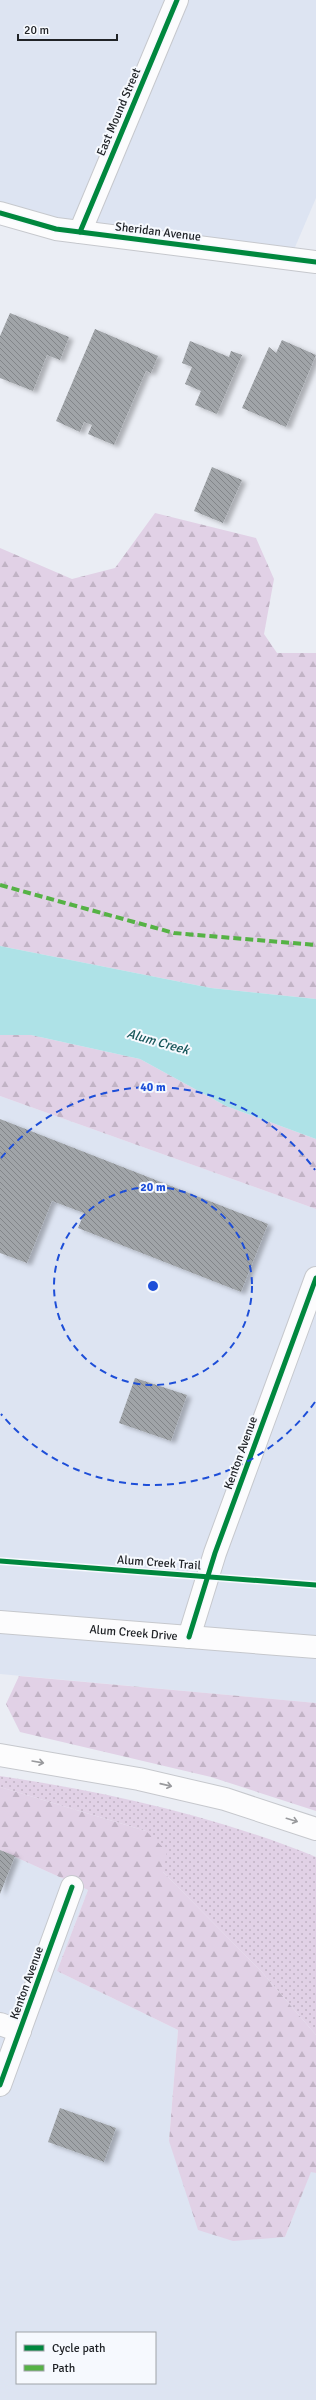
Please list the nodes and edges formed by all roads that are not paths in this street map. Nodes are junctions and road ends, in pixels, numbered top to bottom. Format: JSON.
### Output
{"nodes":[{"id":1,"x":177,"y":0,"type":"edge"},
{"id":2,"x":0,"y":213,"type":"edge"},
{"id":3,"x":80,"y":232,"type":"junction"},
{"id":4,"x":316,"y":262,"type":"edge"},
{"id":5,"x":316,"y":1278,"type":"edge"},
{"id":6,"x":0,"y":1622,"type":"edge"},
{"id":7,"x":189,"y":1636,"type":"junction"},
{"id":8,"x":316,"y":1647,"type":"edge"},
{"id":9,"x":0,"y":1755,"type":"edge"},
{"id":10,"x":316,"y":1829,"type":"edge"},
{"id":11,"x":72,"y":1887,"type":"dead end"},
{"id":12,"x":10,"y":2028,"type":"edge"},
{"id":13,"x":0,"y":2085,"type":"edge"}],
"edges":[{"from":1,"to":3,"type":"main road","name":"East Mound Street"},
{"from":2,"to":3,"type":"main road","name":"Sheridan Avenue"},
{"from":3,"to":4,"type":"main road","name":"Sheridan Avenue"},
{"from":5,"to":7,"type":"main road","name":"Kenton Avenue"},
{"from":6,"to":7,"type":"main road","name":"Alum Creek Drive"},
{"from":7,"to":8,"type":"main road","name":"Alum Creek Drive"},
{"from":9,"to":10,"type":"main road","one_way":true},
{"from":11,"to":12,"type":"main road","name":"Kenton Avenue"},
{"from":12,"to":13,"type":"main road","name":"Kenton Avenue"}]}
